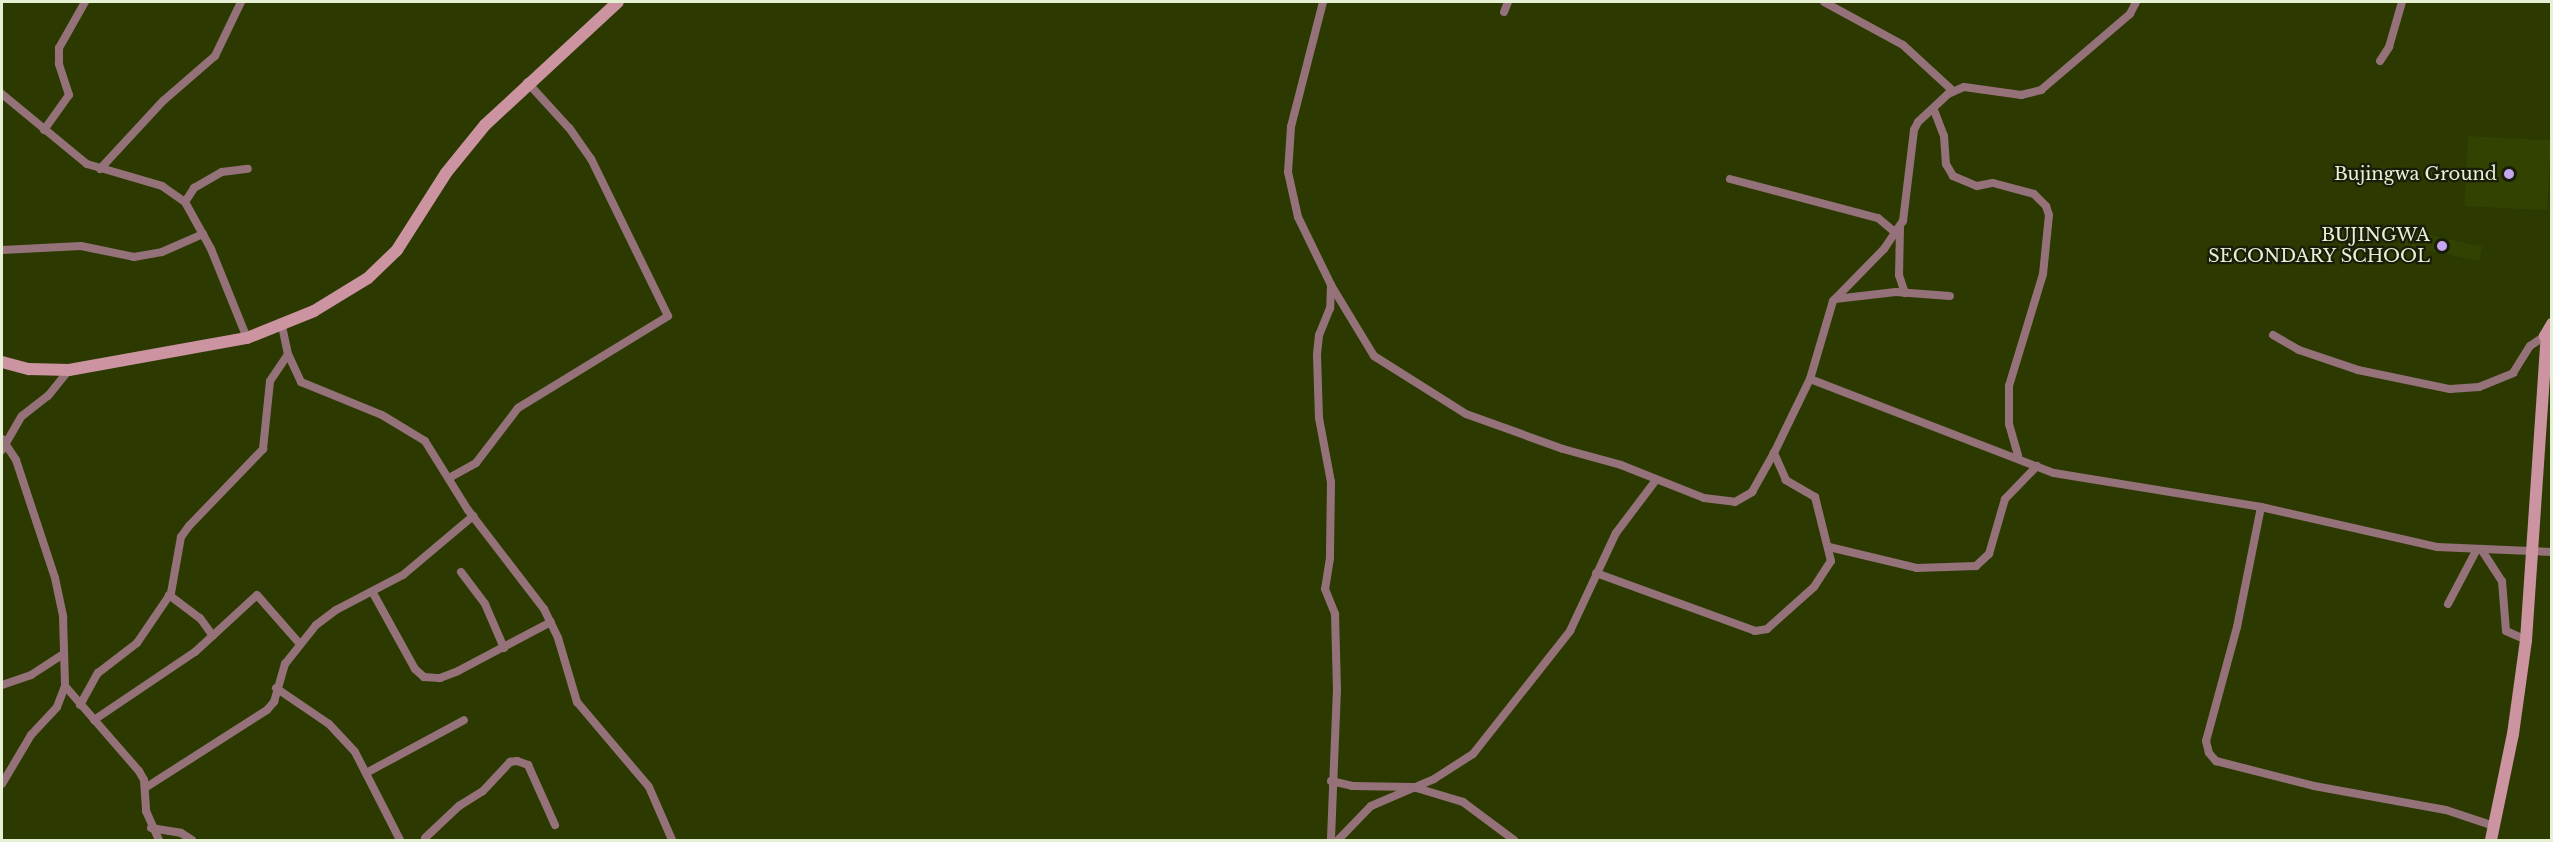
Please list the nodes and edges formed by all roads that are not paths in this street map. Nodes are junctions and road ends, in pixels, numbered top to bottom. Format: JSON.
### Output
{"nodes":[{"id":1,"x":85,"y":2,"type":"edge"},
{"id":2,"x":240,"y":2,"type":"edge"},
{"id":3,"x":618,"y":2,"type":"edge"},
{"id":4,"x":1323,"y":2,"type":"edge"},
{"id":5,"x":1508,"y":2,"type":"edge"},
{"id":6,"x":1824,"y":2,"type":"edge"},
{"id":7,"x":2136,"y":2,"type":"edge"},
{"id":8,"x":2402,"y":2,"type":"edge"},
{"id":9,"x":1504,"y":12,"type":"dead end"},
{"id":10,"x":2380,"y":61,"type":"dead end"},
{"id":11,"x":527,"y":82,"type":"junction"},
{"id":12,"x":1953,"y":91,"type":"junction"},
{"id":13,"x":2,"y":94,"type":"edge"},
{"id":14,"x":1934,"y":110,"type":"junction"},
{"id":15,"x":44,"y":130,"type":"junction"},
{"id":16,"x":100,"y":169,"type":"junction"},
{"id":17,"x":248,"y":169,"type":"dead end"},
{"id":18,"x":1730,"y":179,"type":"dead end"},
{"id":19,"x":185,"y":202,"type":"junction"},
{"id":20,"x":1899,"y":231,"type":"junction"},
{"id":21,"x":203,"y":234,"type":"junction"},
{"id":22,"x":2,"y":250,"type":"edge"},
{"id":23,"x":1331,"y":285,"type":"junction"},
{"id":24,"x":1905,"y":293,"type":"junction"},
{"id":25,"x":1950,"y":296,"type":"dead end"},
{"id":26,"x":1835,"y":299,"type":"junction"},
{"id":27,"x":2552,"y":324,"type":"edge"},
{"id":28,"x":282,"y":326,"type":"junction"},
{"id":29,"x":2272,"y":335,"type":"dead end"},
{"id":30,"x":247,"y":338,"type":"junction"},
{"id":31,"x":2548,"y":344,"type":"edge"},
{"id":32,"x":288,"y":354,"type":"junction"},
{"id":33,"x":2,"y":362,"type":"edge"},
{"id":34,"x":69,"y":370,"type":"junction"},
{"id":35,"x":1810,"y":379,"type":"junction"},
{"id":36,"x":2552,"y":384,"type":"edge"},
{"id":37,"x":2546,"y":397,"type":"edge"},
{"id":38,"x":4,"y":445,"type":"edge"},
{"id":39,"x":1774,"y":453,"type":"junction"},
{"id":40,"x":2018,"y":456,"type":"junction"},
{"id":41,"x":2037,"y":466,"type":"junction"},
{"id":42,"x":449,"y":478,"type":"junction"},
{"id":43,"x":1656,"y":480,"type":"junction"},
{"id":44,"x":2260,"y":507,"type":"junction"},
{"id":45,"x":473,"y":516,"type":"junction"},
{"id":46,"x":1829,"y":547,"type":"junction"},
{"id":47,"x":2479,"y":549,"type":"junction"},
{"id":48,"x":2552,"y":552,"type":"edge"},
{"id":49,"x":2532,"y":553,"type":"junction"},
{"id":50,"x":461,"y":572,"type":"dead end"},
{"id":51,"x":1596,"y":573,"type":"junction"},
{"id":52,"x":373,"y":592,"type":"junction"},
{"id":53,"x":169,"y":595,"type":"junction"},
{"id":54,"x":2448,"y":604,"type":"dead end"},
{"id":55,"x":551,"y":622,"type":"junction"},
{"id":56,"x":213,"y":636,"type":"junction"},
{"id":57,"x":2526,"y":640,"type":"junction"},
{"id":58,"x":299,"y":643,"type":"junction"},
{"id":59,"x":504,"y":648,"type":"junction"},
{"id":60,"x":63,"y":654,"type":"junction"},
{"id":61,"x":2,"y":684,"type":"edge"},
{"id":62,"x":65,"y":686,"type":"junction"},
{"id":63,"x":276,"y":688,"type":"junction"},
{"id":64,"x":80,"y":705,"type":"junction"},
{"id":65,"x":94,"y":720,"type":"junction"},
{"id":66,"x":464,"y":720,"type":"dead end"},
{"id":67,"x":368,"y":772,"type":"junction"},
{"id":68,"x":1331,"y":781,"type":"junction"},
{"id":69,"x":2,"y":784,"type":"edge"},
{"id":70,"x":1413,"y":787,"type":"junction"},
{"id":71,"x":145,"y":788,"type":"junction"},
{"id":72,"x":555,"y":825,"type":"dead end"},
{"id":73,"x":2494,"y":826,"type":"junction"},
{"id":74,"x":151,"y":828,"type":"junction"},
{"id":75,"x":426,"y":839,"type":"edge"},
{"id":76,"x":159,"y":840,"type":"edge"},
{"id":77,"x":192,"y":840,"type":"edge"},
{"id":78,"x":400,"y":840,"type":"edge"},
{"id":79,"x":414,"y":840,"type":"edge"},
{"id":80,"x":672,"y":840,"type":"edge"},
{"id":81,"x":1330,"y":840,"type":"edge"},
{"id":82,"x":1338,"y":840,"type":"edge"},
{"id":83,"x":1514,"y":840,"type":"edge"},
{"id":84,"x":2491,"y":840,"type":"edge"}],
"edges":[{"from":1,"to":15,"type":"street"},
{"from":2,"to":16,"type":"street"},
{"from":3,"to":11,"type":"main road"},
{"from":4,"to":23,"type":"street"},
{"from":5,"to":9,"type":"street"},
{"from":6,"to":12,"type":"street"},
{"from":7,"to":12,"type":"street"},
{"from":8,"to":10,"type":"street"},
{"from":11,"to":28,"type":"main road"},
{"from":11,"to":42,"type":"street"},
{"from":12,"to":14,"type":"street"},
{"from":13,"to":15,"type":"street"},
{"from":14,"to":20,"type":"street"},
{"from":14,"to":40,"type":"street"},
{"from":15,"to":16,"type":"street"},
{"from":16,"to":19,"type":"street"},
{"from":17,"to":19,"type":"street"},
{"from":18,"to":20,"type":"street"},
{"from":19,"to":21,"type":"street"},
{"from":20,"to":24,"type":"street"},
{"from":20,"to":26,"type":"street"},
{"from":21,"to":22,"type":"street"},
{"from":21,"to":30,"type":"street"},
{"from":23,"to":43,"type":"street"},
{"from":23,"to":68,"type":"street"},
{"from":24,"to":25,"type":"street"},
{"from":24,"to":26,"type":"street"},
{"from":26,"to":35,"type":"street"},
{"from":27,"to":31,"type":"main road"},
{"from":28,"to":30,"type":"main road"},
{"from":28,"to":32,"type":"street"},
{"from":29,"to":31,"type":"street"},
{"from":30,"to":34,"type":"main road"},
{"from":31,"to":37,"type":"main road"},
{"from":32,"to":42,"type":"street"},
{"from":32,"to":53,"type":"street"},
{"from":33,"to":34,"type":"main road"},
{"from":34,"to":38,"type":"street"},
{"from":35,"to":39,"type":"street"},
{"from":35,"to":40,"type":"street"},
{"from":36,"to":37,"type":"main road"},
{"from":37,"to":49,"type":"main road"},
{"from":38,"to":60,"type":"street"},
{"from":39,"to":43,"type":"street"},
{"from":39,"to":46,"type":"street"},
{"from":40,"to":41,"type":"street"},
{"from":41,"to":44,"type":"street"},
{"from":41,"to":46,"type":"street"},
{"from":42,"to":45,"type":"street"},
{"from":43,"to":51,"type":"street"},
{"from":44,"to":47,"type":"street"},
{"from":44,"to":73,"type":"street"},
{"from":45,"to":52,"type":"street"},
{"from":45,"to":55,"type":"street"},
{"from":46,"to":51,"type":"street"},
{"from":47,"to":49,"type":"street"},
{"from":47,"to":54,"type":"street"},
{"from":47,"to":57,"type":"street"},
{"from":48,"to":49,"type":"street"},
{"from":49,"to":57,"type":"main road"},
{"from":50,"to":59,"type":"street"},
{"from":51,"to":70,"type":"street"},
{"from":52,"to":58,"type":"street"},
{"from":52,"to":59,"type":"street"},
{"from":53,"to":56,"type":"street"},
{"from":53,"to":64,"type":"street"},
{"from":55,"to":59,"type":"street"},
{"from":55,"to":80,"type":"street"},
{"from":56,"to":58,"type":"street"},
{"from":56,"to":65,"type":"street"},
{"from":57,"to":73,"type":"main road"},
{"from":58,"to":63,"type":"street"},
{"from":60,"to":61,"type":"street"},
{"from":60,"to":62,"type":"street"},
{"from":62,"to":64,"type":"street"},
{"from":62,"to":69,"type":"street"},
{"from":63,"to":67,"type":"street"},
{"from":63,"to":71,"type":"street"},
{"from":64,"to":65,"type":"street"},
{"from":65,"to":71,"type":"street"},
{"from":66,"to":67,"type":"street"},
{"from":67,"to":78,"type":"street"},
{"from":68,"to":70,"type":"street"},
{"from":68,"to":81,"type":"street"},
{"from":70,"to":82,"type":"street"},
{"from":70,"to":83,"type":"street"},
{"from":71,"to":74,"type":"street"},
{"from":72,"to":75,"type":"street"},
{"from":73,"to":84,"type":"main road"},
{"from":74,"to":76,"type":"street"},
{"from":74,"to":77,"type":"street"},
{"from":75,"to":79,"type":"street"}]}
